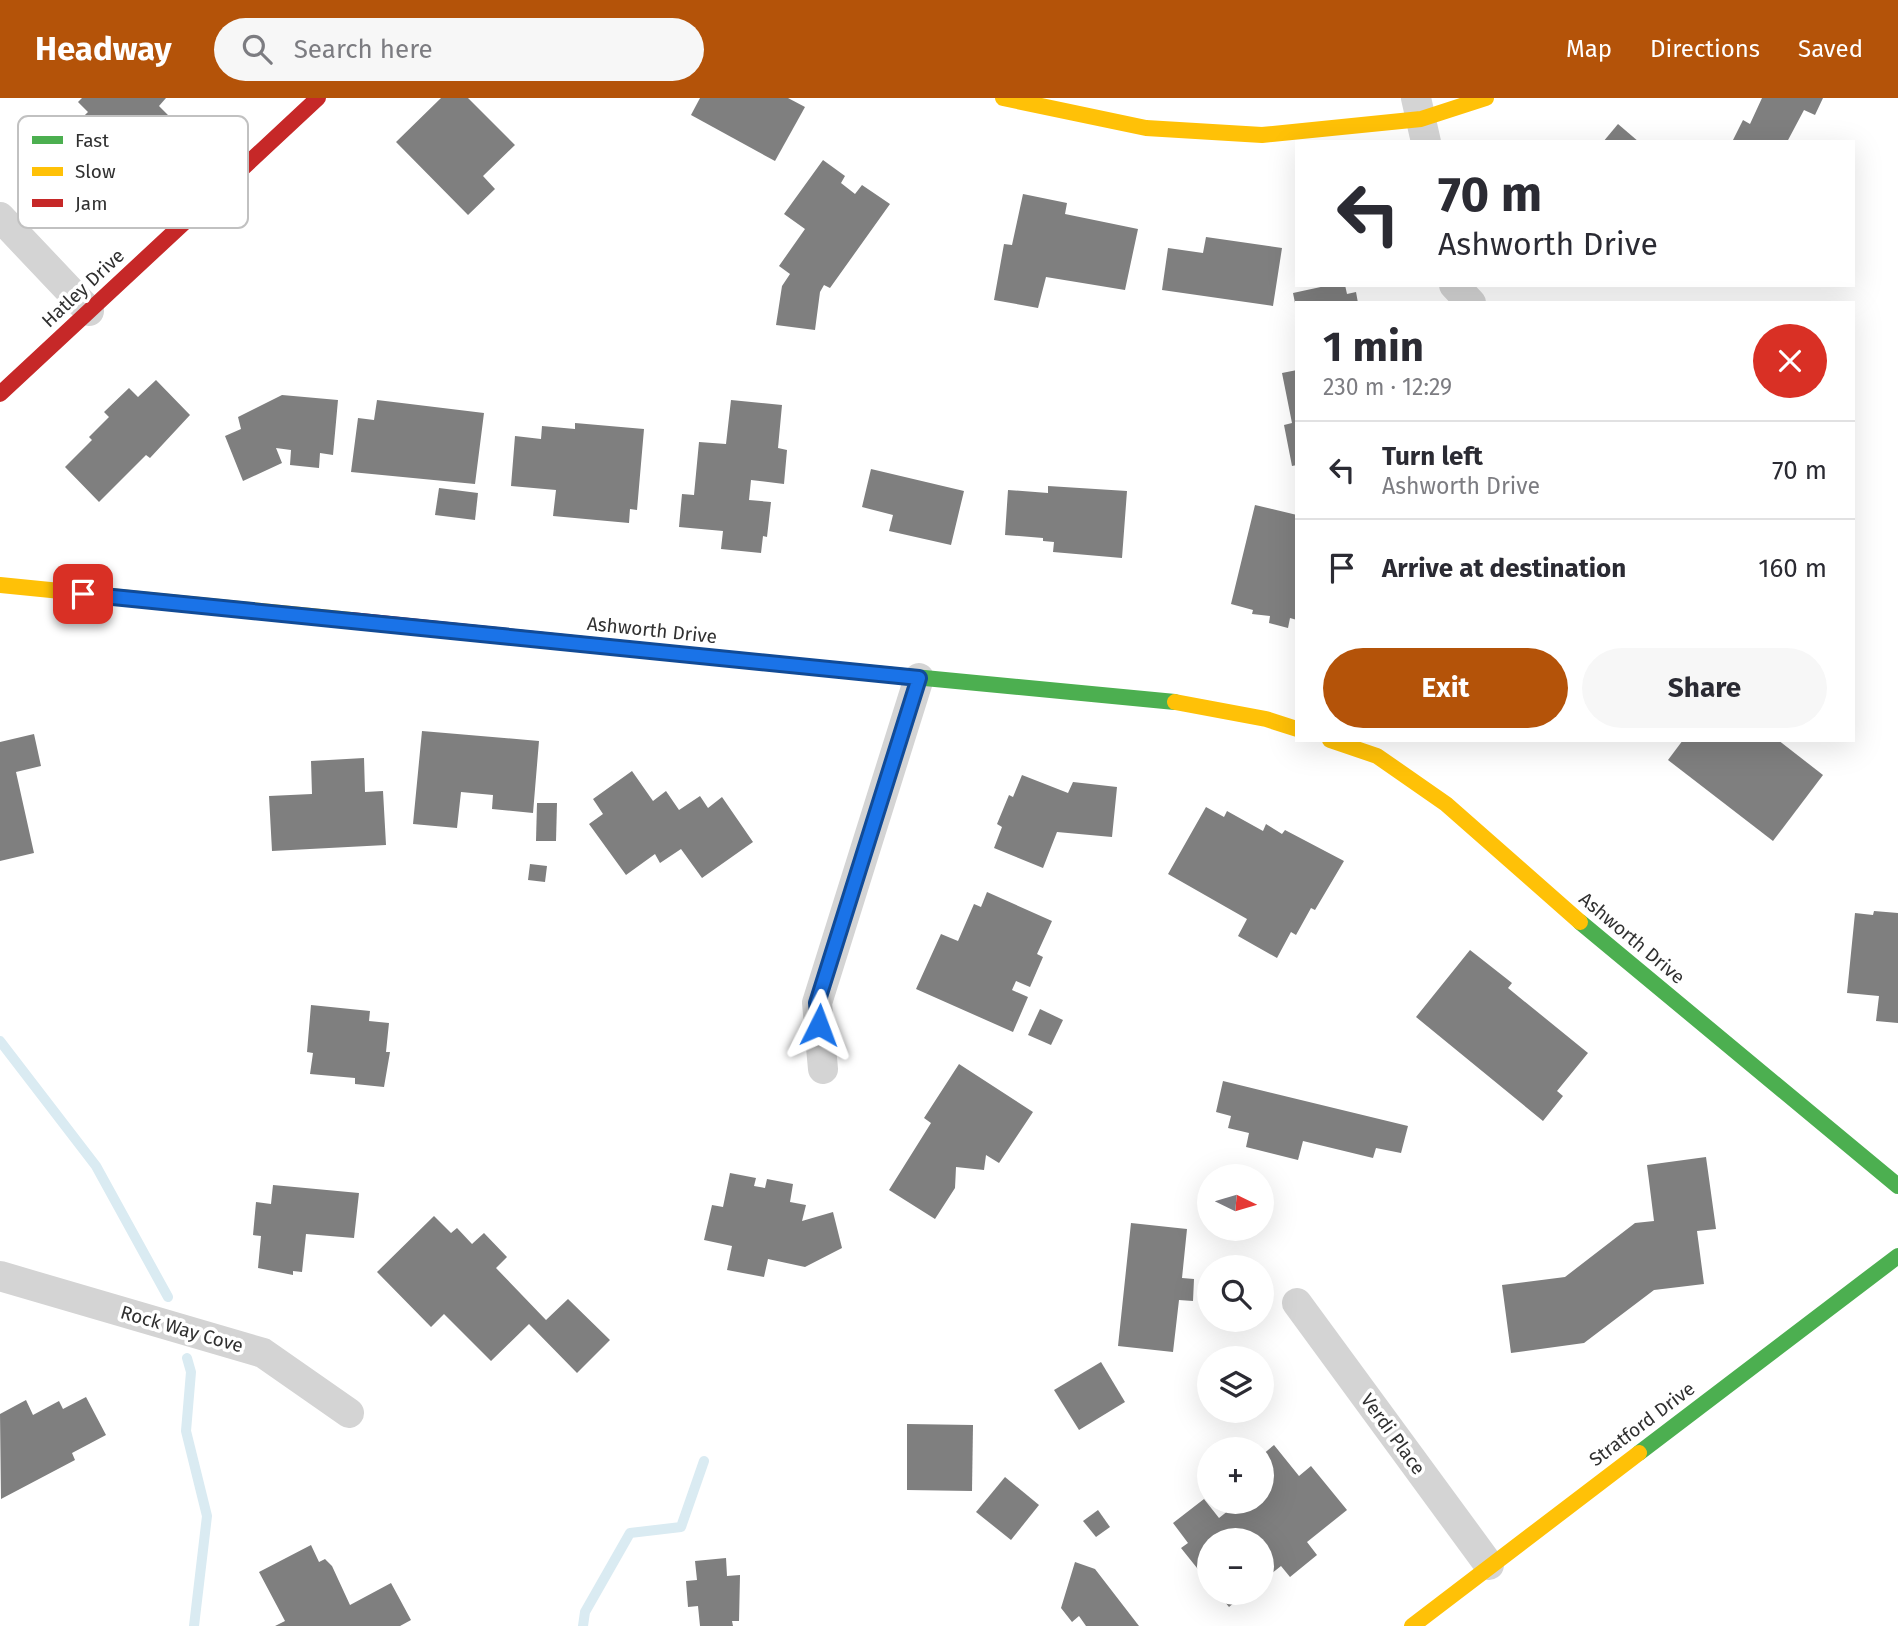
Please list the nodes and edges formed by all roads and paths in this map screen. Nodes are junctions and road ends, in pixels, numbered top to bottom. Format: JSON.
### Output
{"nodes":[{"id":1,"x":318,"y":98,"type":"edge"},
{"id":2,"x":1003,"y":98,"type":"edge"},
{"id":3,"x":1486,"y":98,"type":"edge"},
{"id":4,"x":1421,"y":120,"type":"edge"},
{"id":5,"x":248,"y":163,"type":"edge"},
{"id":6,"x":0,"y":217,"type":"edge"},
{"id":7,"x":178,"y":228,"type":"edge"},
{"id":8,"x":1456,"y":287,"type":"edge"},
{"id":9,"x":1469,"y":301,"type":"edge"},
{"id":10,"x":89,"y":311,"type":"junction"},
{"id":11,"x":0,"y":394,"type":"edge"},
{"id":12,"x":0,"y":585,"type":"edge"},
{"id":13,"x":919,"y":678,"type":"junction"},
{"id":14,"x":1295,"y":728,"type":"edge"},
{"id":15,"x":1336,"y":742,"type":"edge"},
{"id":16,"x":823,"y":1069,"type":"dead end"},
{"id":17,"x":1898,"y":1186,"type":"edge"},
{"id":18,"x":1898,"y":1256,"type":"edge"},
{"id":19,"x":0,"y":1276,"type":"edge"},
{"id":20,"x":1297,"y":1303,"type":"dead end"},
{"id":21,"x":349,"y":1413,"type":"dead end"},
{"id":22,"x":1489,"y":1566,"type":"junction"},
{"id":23,"x":1412,"y":1626,"type":"edge"}],
"edges":[{"from":1,"to":5,"type":"street","name":"Hatley Drive"},
{"from":2,"to":4,"type":"street"},
{"from":3,"to":4,"type":"street"},
{"from":6,"to":10,"type":"street"},
{"from":7,"to":10,"type":"street","name":"Hatley Drive"},
{"from":8,"to":9,"type":"street"},
{"from":10,"to":11,"type":"street","name":"Hatley Drive"},
{"from":12,"to":13,"type":"street","name":"Ashworth Drive"},
{"from":13,"to":14,"type":"street","name":"Ashworth Drive"},
{"from":13,"to":16,"type":"street"},
{"from":15,"to":17,"type":"street","name":"Ashworth Drive"},
{"from":18,"to":22,"type":"street","name":"Stratford Drive"},
{"from":19,"to":21,"type":"street","name":"Rock Way Cove"},
{"from":20,"to":22,"type":"street","name":"Verdi Place"},
{"from":22,"to":23,"type":"street","name":"Stratford Drive"}]}
